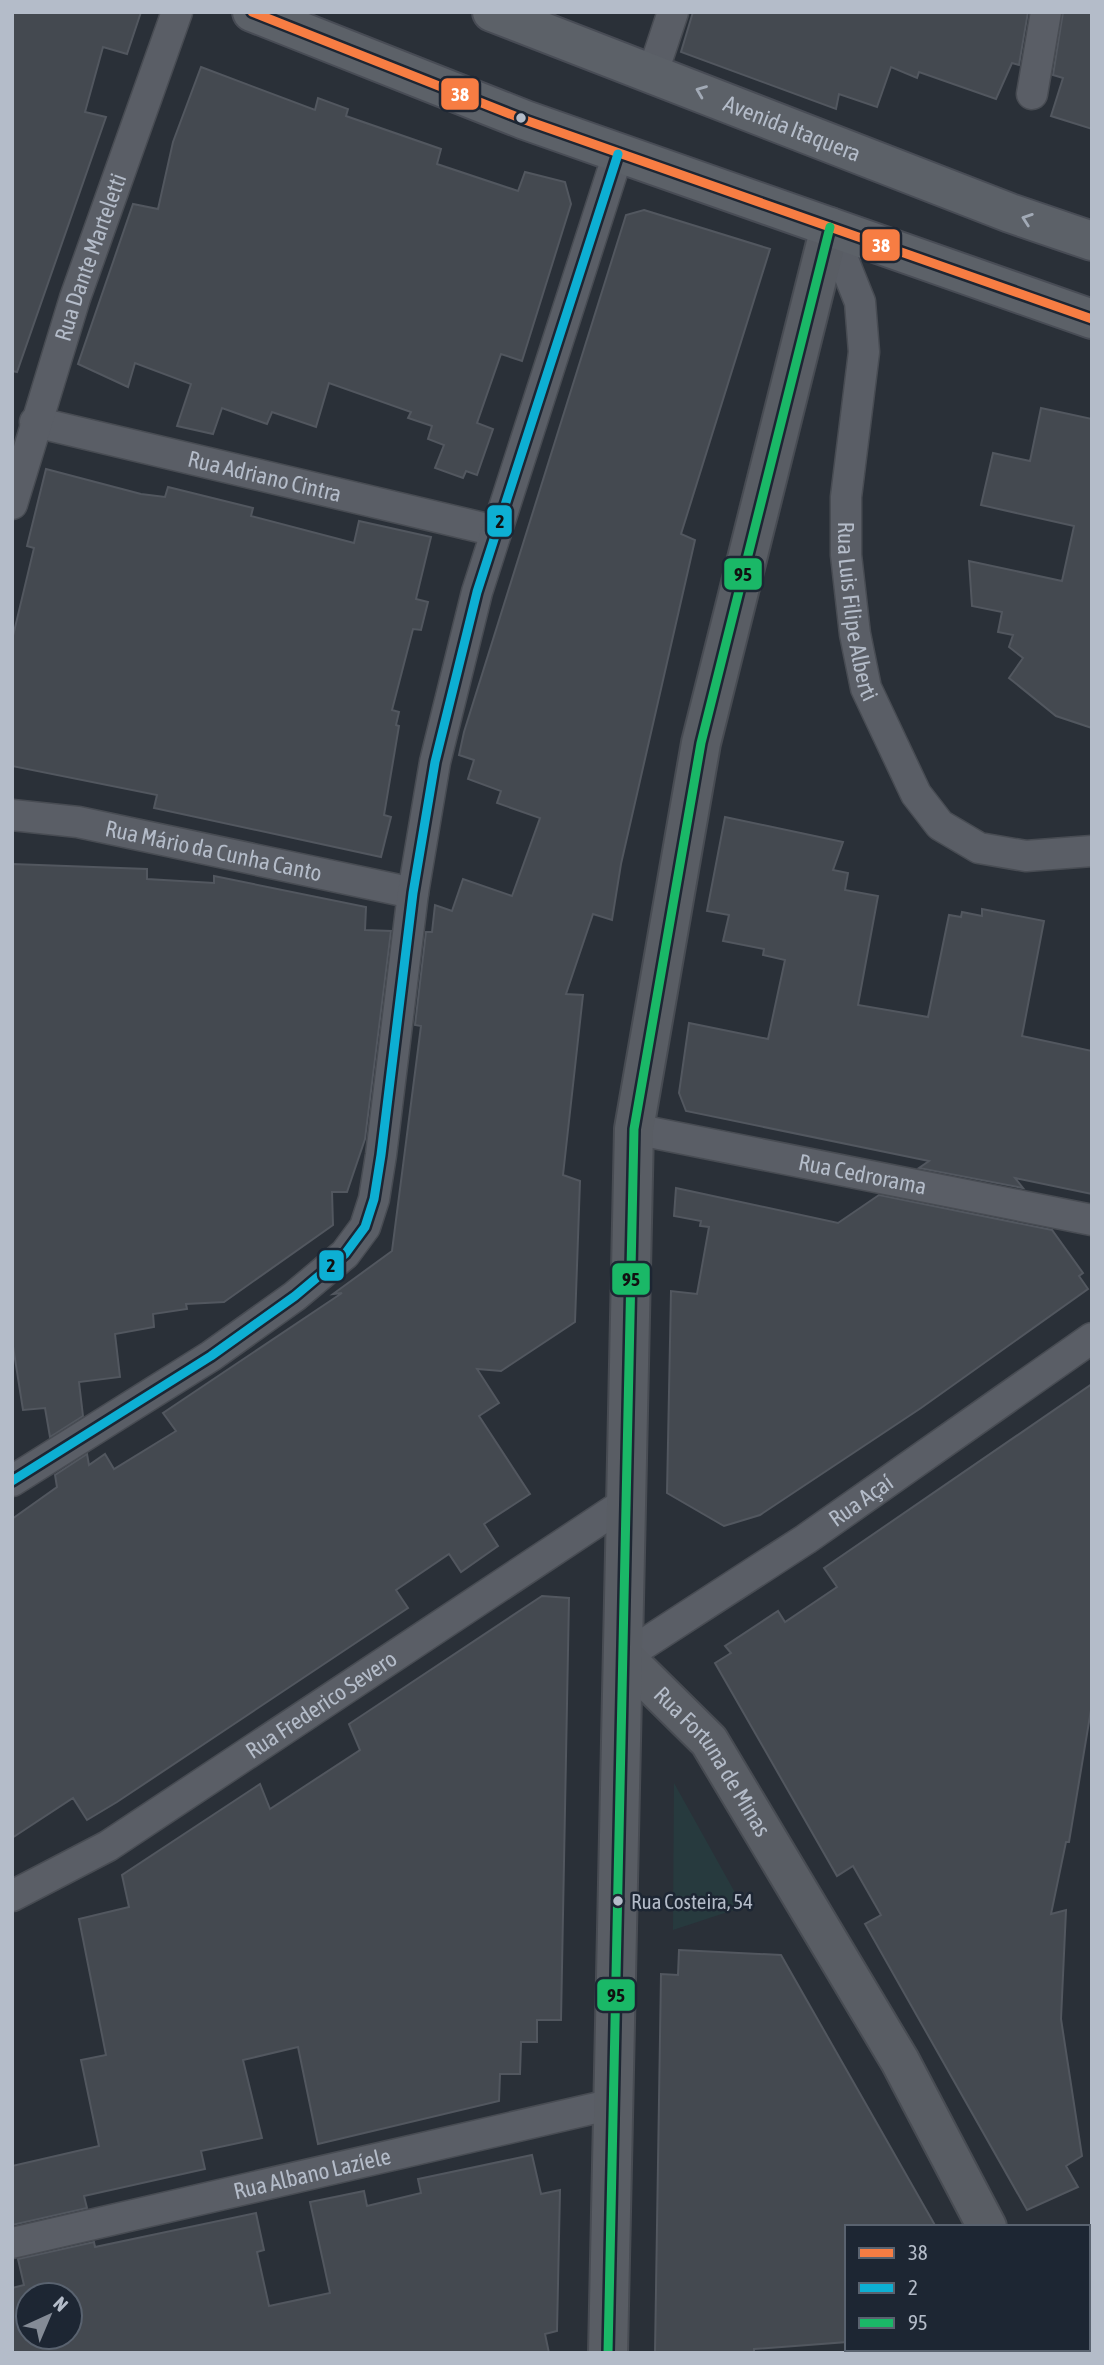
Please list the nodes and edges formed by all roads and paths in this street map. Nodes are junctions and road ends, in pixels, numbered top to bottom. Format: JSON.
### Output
{"nodes":[{"id":1,"x":177,"y":12,"type":"edge"},
{"id":2,"x":252,"y":12,"type":"edge"},
{"id":3,"x":492,"y":12,"type":"edge"},
{"id":4,"x":673,"y":12,"type":"edge"},
{"id":5,"x":1046,"y":12,"type":"edge"},
{"id":6,"x":653,"y":72,"type":"junction"},
{"id":7,"x":1032,"y":94,"type":"dead end"},
{"id":8,"x":618,"y":154,"type":"junction"},
{"id":9,"x":830,"y":227,"type":"junction"},
{"id":10,"x":1092,"y":241,"type":"edge"},
{"id":11,"x":1092,"y":319,"type":"edge"},
{"id":12,"x":35,"y":422,"type":"junction"},
{"id":13,"x":12,"y":504,"type":"edge"},
{"id":14,"x":496,"y":531,"type":"junction"},
{"id":15,"x":12,"y":815,"type":"edge"},
{"id":16,"x":1092,"y":850,"type":"edge"},
{"id":17,"x":413,"y":893,"type":"junction"},
{"id":18,"x":634,"y":1129,"type":"junction"},
{"id":19,"x":1092,"y":1220,"type":"edge"},
{"id":20,"x":1092,"y":1338,"type":"edge"},
{"id":21,"x":12,"y":1481,"type":"edge"},
{"id":22,"x":625,"y":1503,"type":"junction"},
{"id":23,"x":624,"y":1657,"type":"junction"},
{"id":24,"x":12,"y":1896,"type":"edge"},
{"id":25,"x":613,"y":2104,"type":"junction"},
{"id":26,"x":986,"y":2225,"type":"edge"},
{"id":27,"x":12,"y":2243,"type":"edge"},
{"id":28,"x":608,"y":2353,"type":"edge"}],
"edges":[{"from":1,"to":12,"type":"street","name":"Rua Dante Marteletti"},
{"from":2,"to":8,"type":"main road"},
{"from":3,"to":6,"type":"main road","name":"Avenida Itaquera"},
{"from":4,"to":6,"type":"street"},
{"from":5,"to":7,"type":"street"},
{"from":10,"to":6,"type":"main road","name":"Avenida Itaquera","one_way":true},
{"from":8,"to":9,"type":"main road"},
{"from":8,"to":14,"type":"street"},
{"from":9,"to":11,"type":"main road"},
{"from":9,"to":16,"type":"street","name":"Rua Luis Filipe Alberti"},
{"from":9,"to":18,"type":"street"},
{"from":12,"to":13,"type":"street","name":"Rua Dante Marteletti"},
{"from":12,"to":14,"type":"street","name":"Rua Adriano Cintra"},
{"from":14,"to":17,"type":"street"},
{"from":15,"to":17,"type":"street","name":"Rua Mário da Cunha Canto"},
{"from":17,"to":21,"type":"street"},
{"from":18,"to":19,"type":"street","name":"Rua Cedrorama"},
{"from":18,"to":22,"type":"street"},
{"from":20,"to":23,"type":"street","name":"Rua Açaí"},
{"from":22,"to":23,"type":"street"},
{"from":22,"to":24,"type":"street","name":"Rua Frederico Severo"},
{"from":23,"to":25,"type":"street"},
{"from":23,"to":26,"type":"street","name":"Rua Fortuna de Minas"},
{"from":25,"to":27,"type":"street","name":"Rua Albano Lazíele"},
{"from":25,"to":28,"type":"street"}]}
